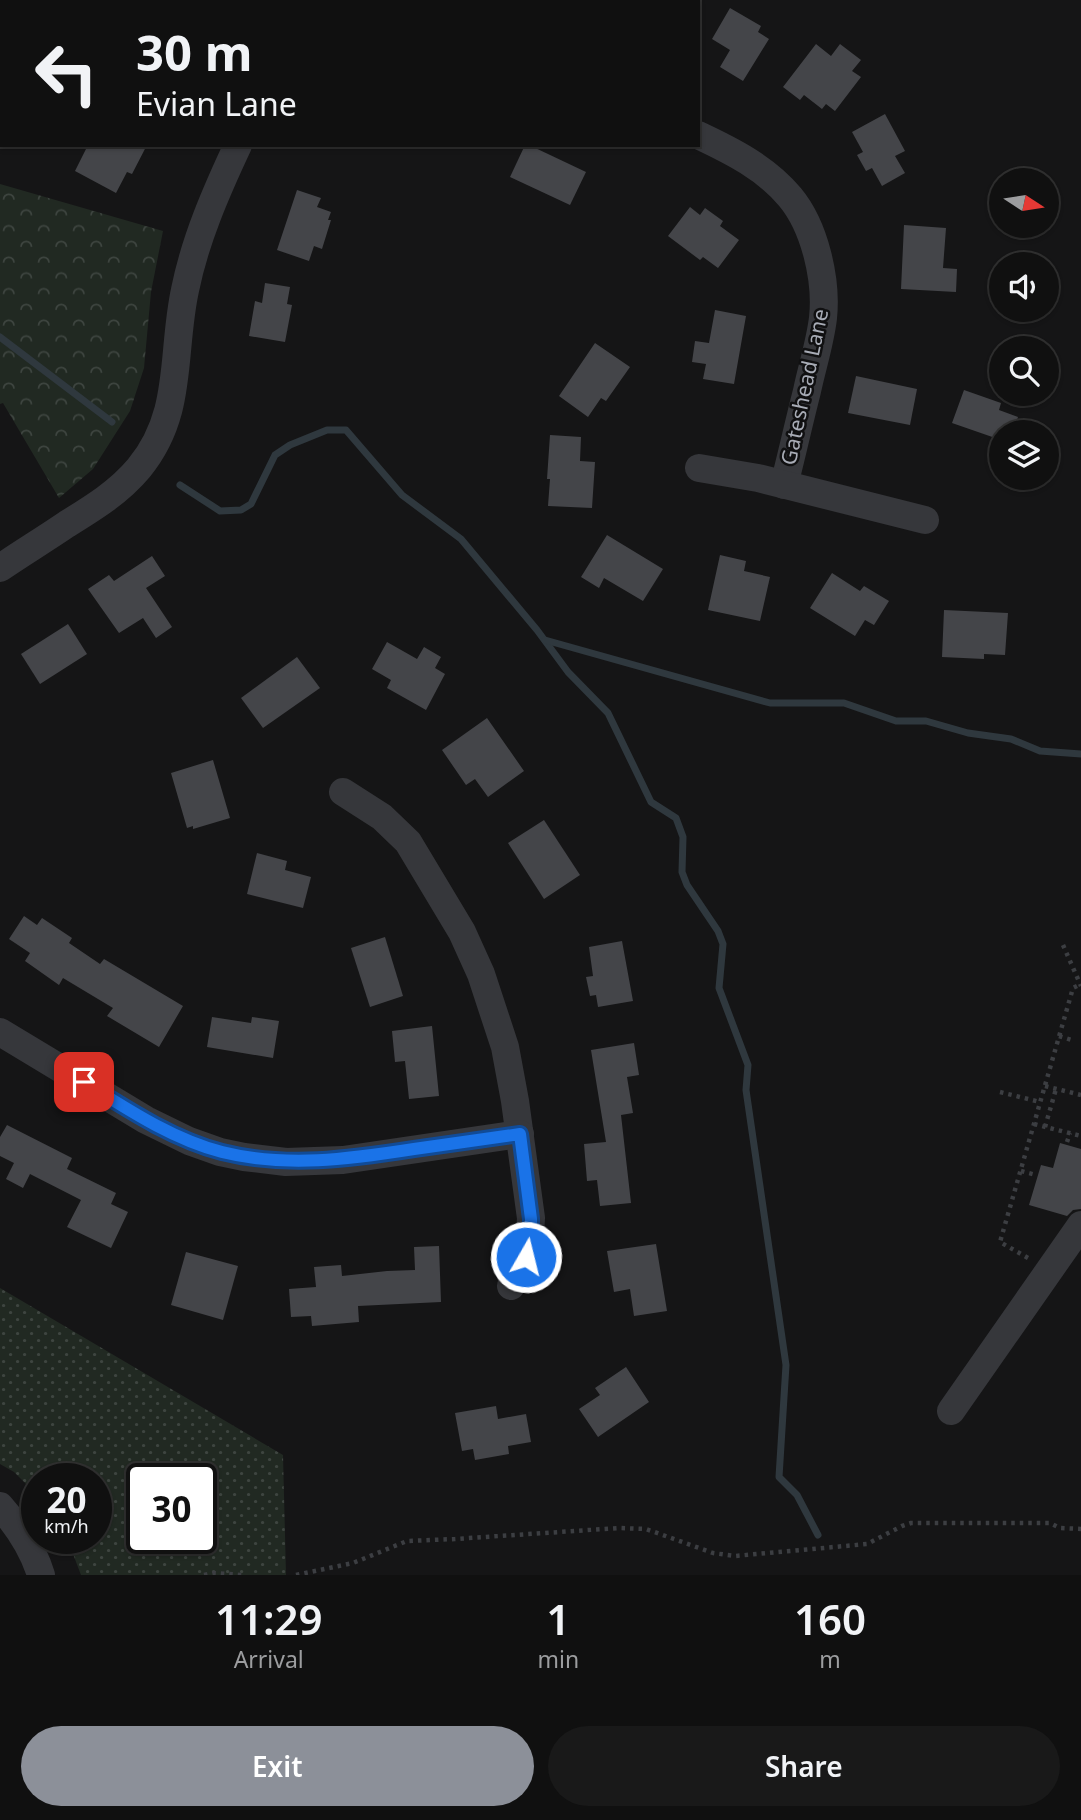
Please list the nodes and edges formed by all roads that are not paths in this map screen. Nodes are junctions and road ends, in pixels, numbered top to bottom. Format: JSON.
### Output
{"nodes":[{"id":1,"x":700,"y":136,"type":"edge"},
{"id":2,"x":237,"y":147,"type":"edge"},
{"id":3,"x":699,"y":468,"type":"dead end"},
{"id":4,"x":784,"y":485,"type":"junction"},
{"id":5,"x":925,"y":520,"type":"dead end"},
{"id":6,"x":0,"y":568,"type":"edge"},
{"id":7,"x":343,"y":792,"type":"dead end"},
{"id":8,"x":0,"y":1032,"type":"edge"},
{"id":9,"x":520,"y":1134,"type":"junction"},
{"id":10,"x":1081,"y":1225,"type":"edge"},
{"id":11,"x":511,"y":1286,"type":"dead end"},
{"id":12,"x":951,"y":1411,"type":"dead end"},
{"id":13,"x":0,"y":1506,"type":"edge"},
{"id":14,"x":41,"y":1575,"type":"edge"}],
"edges":[{"from":1,"to":4,"type":"street","name":"Gateshead Lane"},
{"from":2,"to":6,"type":"street"},
{"from":3,"to":4,"type":"street"},
{"from":4,"to":5,"type":"street"},
{"from":7,"to":9,"type":"street"},
{"from":8,"to":9,"type":"street"},
{"from":9,"to":11,"type":"street"},
{"from":10,"to":12,"type":"street"},
{"from":13,"to":14,"type":"street"}]}
